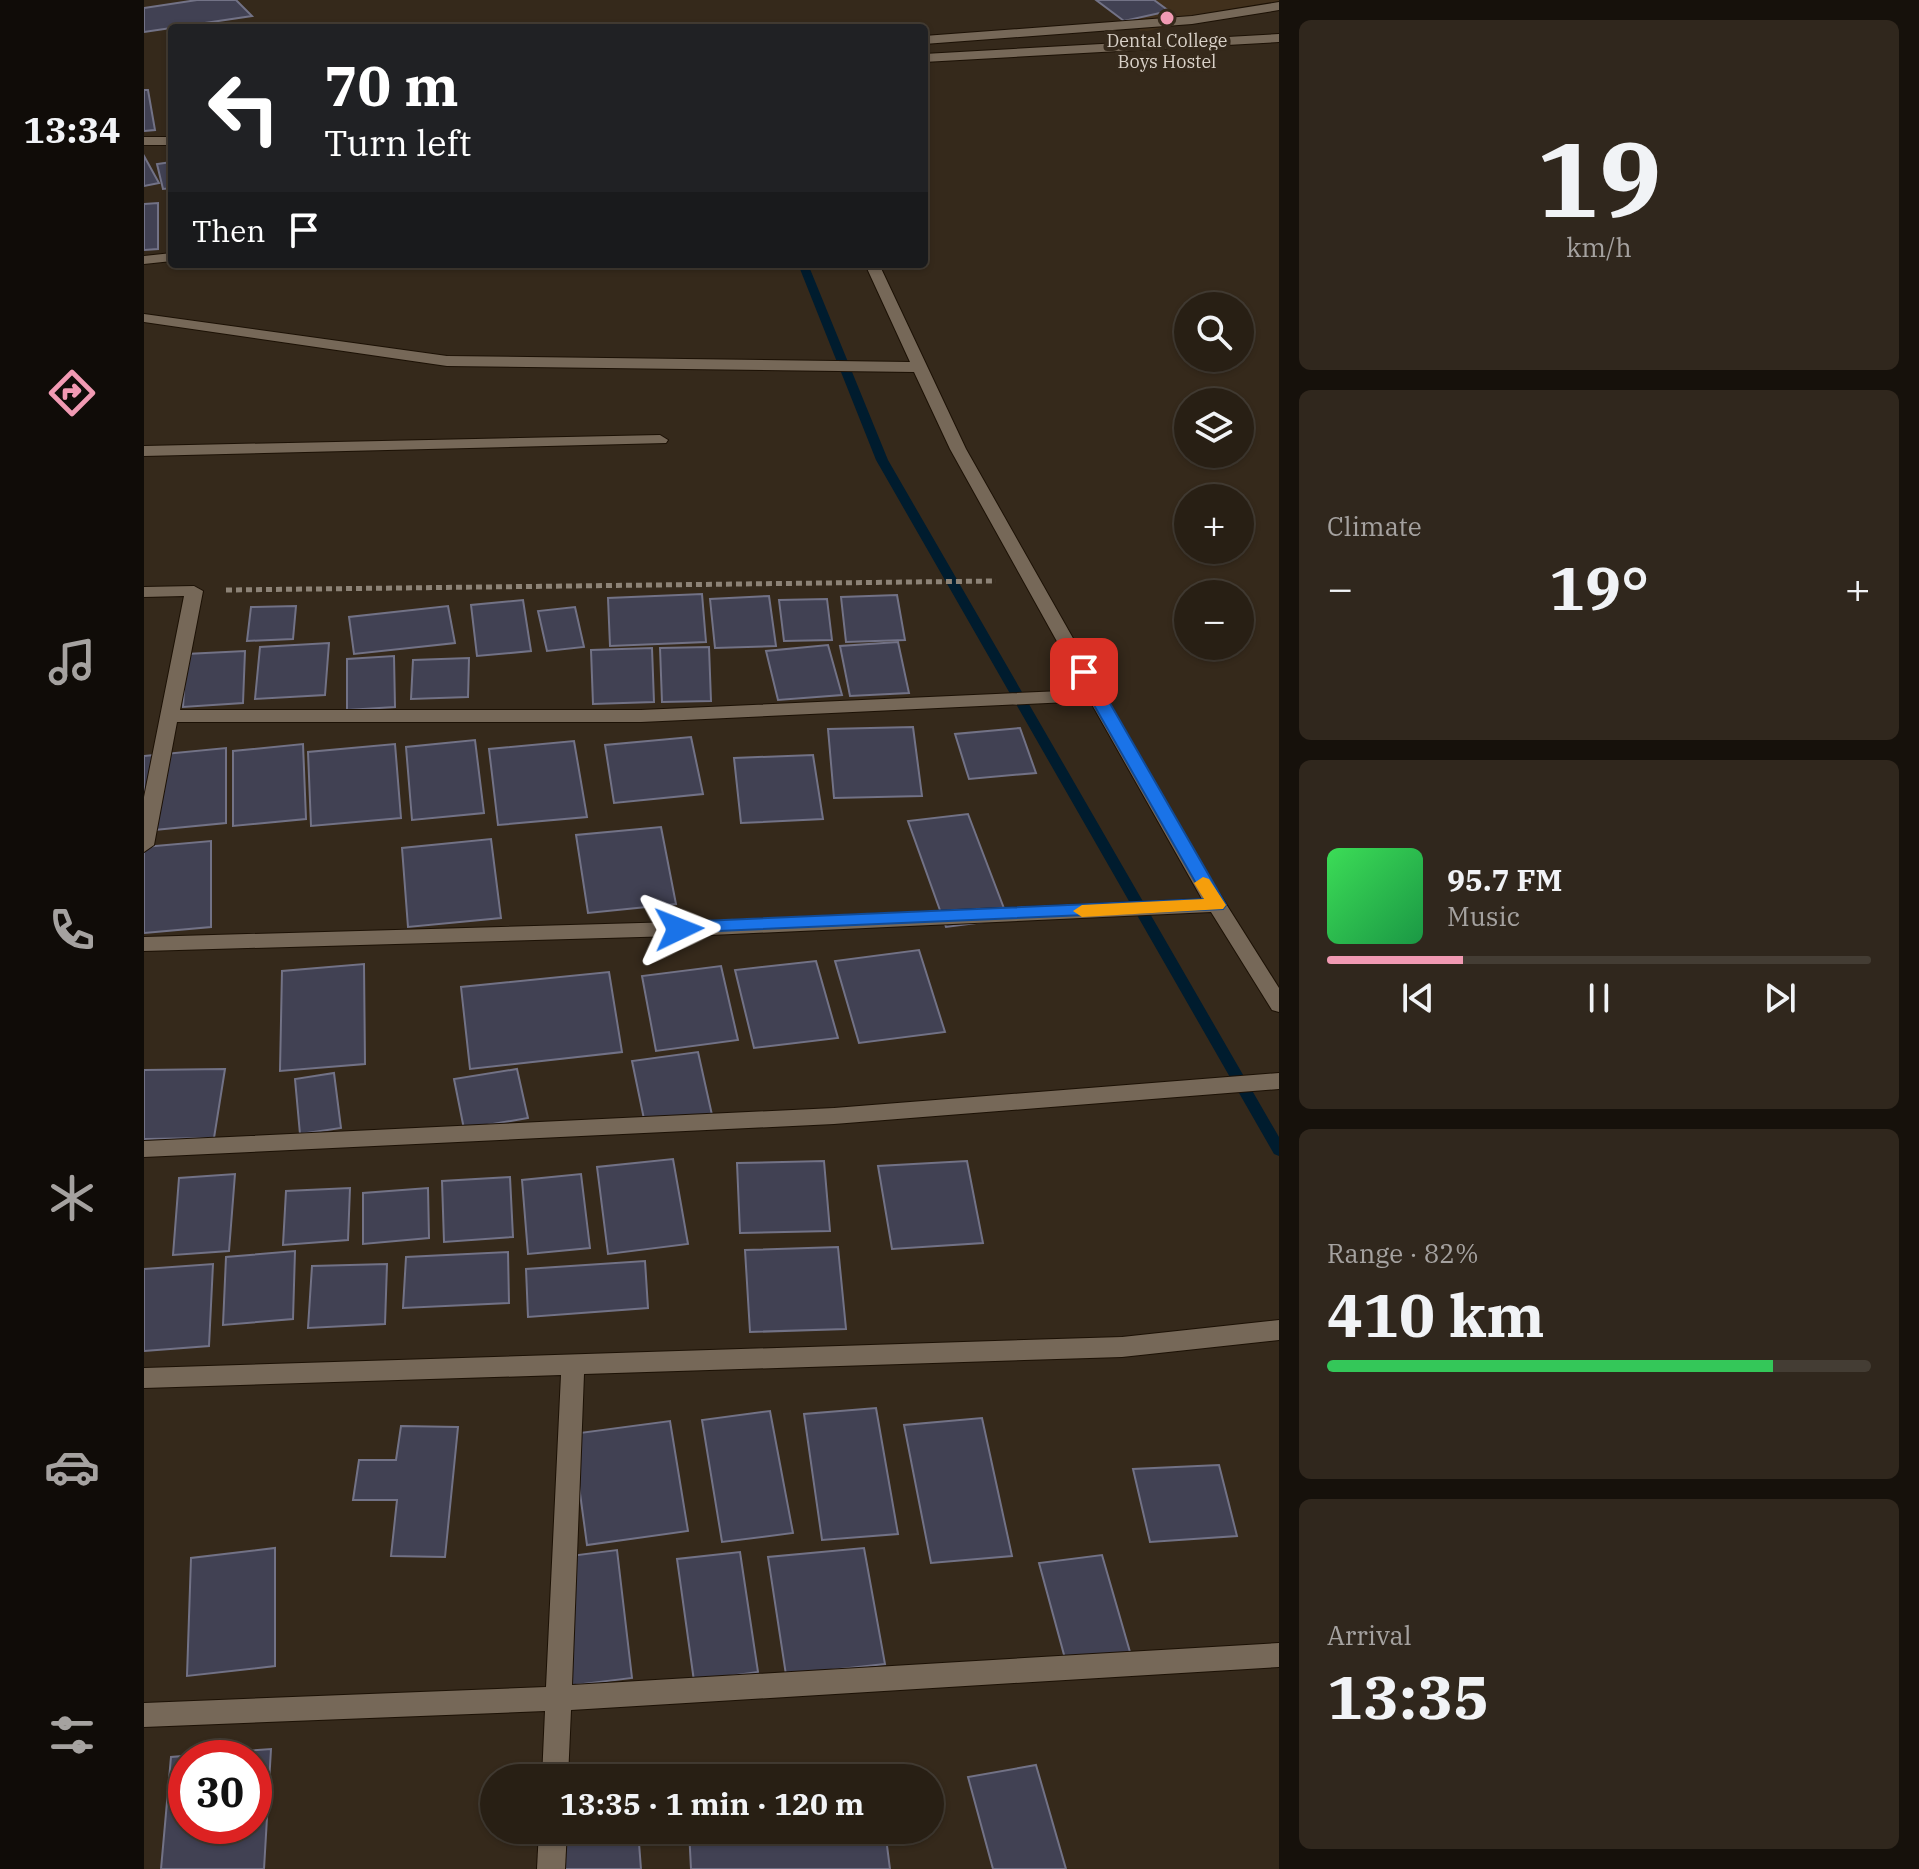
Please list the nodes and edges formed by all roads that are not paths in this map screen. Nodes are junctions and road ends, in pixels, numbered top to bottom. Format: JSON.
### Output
{"nodes":[{"id":1,"x":1279,"y":6,"type":"edge"},
{"id":2,"x":1279,"y":38,"type":"edge"},
{"id":3,"x":928,"y":40,"type":"edge"},
{"id":4,"x":928,"y":58,"type":"edge"},
{"id":5,"x":144,"y":141,"type":"edge"},
{"id":6,"x":168,"y":141,"type":"edge"},
{"id":7,"x":168,"y":257,"type":"edge"},
{"id":8,"x":144,"y":260,"type":"edge"},
{"id":9,"x":874,"y":268,"type":"edge"},
{"id":10,"x":144,"y":318,"type":"edge"},
{"id":11,"x":920,"y":367,"type":"junction"},
{"id":12,"x":660,"y":440,"type":"dead end"},
{"id":13,"x":144,"y":451,"type":"edge"},
{"id":14,"x":144,"y":592,"type":"edge"},
{"id":15,"x":1096,"y":695,"type":"junction"},
{"id":16,"x":169,"y":716,"type":"junction"},
{"id":17,"x":153,"y":753,"type":"edge"},
{"id":18,"x":144,"y":845,"type":"edge"},
{"id":19,"x":1217,"y":905,"type":"junction"},
{"id":20,"x":144,"y":944,"type":"edge"},
{"id":21,"x":1279,"y":1005,"type":"edge"},
{"id":22,"x":1279,"y":1081,"type":"edge"},
{"id":23,"x":144,"y":1149,"type":"edge"},
{"id":24,"x":1279,"y":1330,"type":"edge"},
{"id":25,"x":573,"y":1365,"type":"junction"},
{"id":26,"x":144,"y":1378,"type":"edge"},
{"id":27,"x":1279,"y":1655,"type":"edge"},
{"id":28,"x":559,"y":1698,"type":"junction"},
{"id":29,"x":144,"y":1715,"type":"edge"},
{"id":30,"x":556,"y":1764,"type":"edge"},
{"id":31,"x":552,"y":1844,"type":"edge"},
{"id":32,"x":551,"y":1869,"type":"edge"}],
"edges":[{"from":1,"to":3,"type":"street"},
{"from":2,"to":4,"type":"street"},
{"from":5,"to":6,"type":"street"},
{"from":7,"to":8,"type":"street"},
{"from":9,"to":11,"type":"street"},
{"from":10,"to":11,"type":"street"},
{"from":11,"to":15,"type":"street"},
{"from":12,"to":13,"type":"street"},
{"from":14,"to":16,"type":"street"},
{"from":15,"to":16,"type":"street"},
{"from":15,"to":19,"type":"street"},
{"from":16,"to":17,"type":"street"},
{"from":17,"to":18,"type":"street"},
{"from":19,"to":20,"type":"street"},
{"from":19,"to":21,"type":"street"},
{"from":22,"to":23,"type":"street"},
{"from":24,"to":25,"type":"street"},
{"from":25,"to":26,"type":"street"},
{"from":25,"to":28,"type":"street"},
{"from":27,"to":28,"type":"street"},
{"from":28,"to":29,"type":"street"},
{"from":28,"to":30,"type":"street"},
{"from":31,"to":32,"type":"street"}]}
